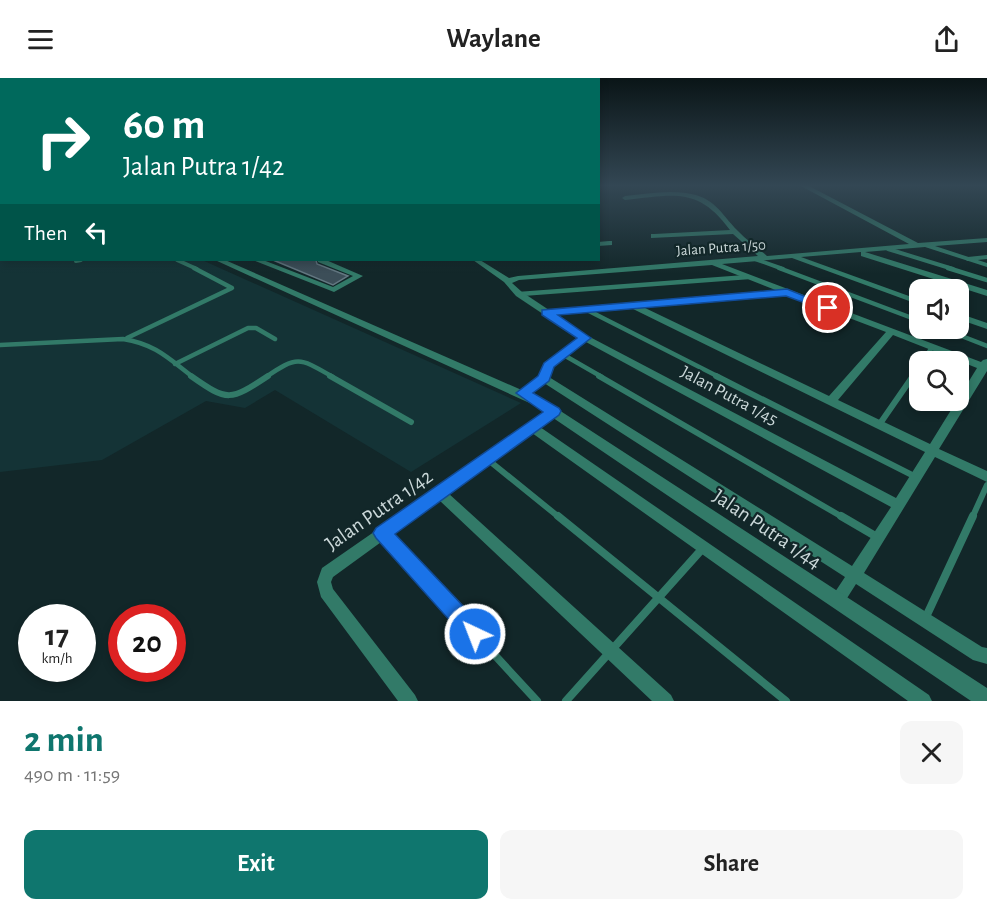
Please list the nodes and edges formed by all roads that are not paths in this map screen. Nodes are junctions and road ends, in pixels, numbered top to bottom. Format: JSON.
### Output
{"nodes":[{"id":1,"x":722,"y":215,"type":"edge"},
{"id":2,"x":861,"y":215,"type":"edge"},
{"id":3,"x":735,"y":231,"type":"junction"},
{"id":4,"x":654,"y":236,"type":"dead end"},
{"id":5,"x":987,"y":240,"type":"edge"},
{"id":6,"x":609,"y":243,"type":"dead end"},
{"id":7,"x":600,"y":244,"type":"edge"},
{"id":8,"x":922,"y":246,"type":"junction"},
{"id":9,"x":888,"y":249,"type":"junction"},
{"id":10,"x":858,"y":251,"type":"junction"},
{"id":11,"x":793,"y":257,"type":"junction"},
{"id":12,"x":987,"y":257,"type":"edge"},
{"id":13,"x":755,"y":259,"type":"junction"},
{"id":14,"x":766,"y":259,"type":"junction"},
{"id":15,"x":967,"y":259,"type":"junction"},
{"id":16,"x":179,"y":261,"type":"edge"},
{"id":17,"x":225,"y":261,"type":"edge"},
{"id":18,"x":259,"y":261,"type":"edge"},
{"id":19,"x":323,"y":261,"type":"edge"},
{"id":20,"x":478,"y":261,"type":"edge"},
{"id":21,"x":711,"y":262,"type":"junction"},
{"id":22,"x":987,"y":265,"type":"edge"},
{"id":23,"x":748,"y":277,"type":"junction"},
{"id":24,"x":987,"y":280,"type":"edge"},
{"id":25,"x":509,"y":282,"type":"junction"},
{"id":26,"x":787,"y":292,"type":"junction"},
{"id":27,"x":987,"y":293,"type":"edge"},
{"id":28,"x":519,"y":294,"type":"junction"},
{"id":29,"x":909,"y":299,"type":"edge"},
{"id":30,"x":633,"y":306,"type":"junction"},
{"id":31,"x":586,"y":310,"type":"junction"},
{"id":32,"x":546,"y":313,"type":"junction"},
{"id":33,"x":909,"y":317,"type":"edge"},
{"id":34,"x":969,"y":320,"type":"edge"},
{"id":35,"x":987,"y":326,"type":"edge"},
{"id":36,"x":891,"y":332,"type":"junction"},
{"id":37,"x":585,"y":338,"type":"junction"},
{"id":38,"x":123,"y":339,"type":"junction"},
{"id":39,"x":275,"y":339,"type":"dead end"},
{"id":40,"x":969,"y":339,"type":"edge"},
{"id":41,"x":0,"y":345,"type":"edge"},
{"id":42,"x":987,"y":346,"type":"edge"},
{"id":43,"x":932,"y":347,"type":"junction"},
{"id":44,"x":930,"y":351,"type":"edge"},
{"id":45,"x":562,"y":354,"type":"junction"},
{"id":46,"x":175,"y":364,"type":"junction"},
{"id":47,"x":986,"y":365,"type":"edge"},
{"id":48,"x":544,"y":378,"type":"junction"},
{"id":49,"x":909,"y":382,"type":"edge"},
{"id":50,"x":523,"y":393,"type":"junction"},
{"id":51,"x":830,"y":402,"type":"junction"},
{"id":52,"x":554,"y":411,"type":"junction"},
{"id":53,"x":411,"y":422,"type":"dead end"},
{"id":54,"x":879,"y":425,"type":"junction"},
{"id":55,"x":532,"y":427,"type":"junction"},
{"id":56,"x":932,"y":450,"type":"junction"},
{"id":57,"x":487,"y":459,"type":"junction"},
{"id":58,"x":916,"y":477,"type":"junction"},
{"id":59,"x":987,"y":477,"type":"edge"},
{"id":60,"x":987,"y":485,"type":"edge"},
{"id":61,"x":439,"y":493,"type":"junction"},
{"id":62,"x":898,"y":505,"type":"junction"},
{"id":63,"x":382,"y":533,"type":"junction"},
{"id":64,"x":879,"y":538,"type":"junction"},
{"id":65,"x":703,"y":548,"type":"junction"},
{"id":66,"x":856,"y":575,"type":"junction"},
{"id":67,"x":657,"y":597,"type":"junction"},
{"id":68,"x":837,"y":601,"type":"junction"},
{"id":69,"x":925,"y":619,"type":"junction"},
{"id":70,"x":610,"y":652,"type":"junction"},
{"id":71,"x":987,"y":656,"type":"edge"},
{"id":72,"x":987,"y":700,"type":"edge"},
{"id":73,"x":409,"y":701,"type":"edge"},
{"id":74,"x":537,"y":701,"type":"edge"},
{"id":75,"x":566,"y":701,"type":"edge"},
{"id":76,"x":665,"y":701,"type":"edge"},
{"id":77,"x":786,"y":701,"type":"edge"},
{"id":78,"x":923,"y":701,"type":"edge"}],
"edges":[{"from":1,"to":3,"type":"street"},
{"from":2,"to":8,"type":"street"},
{"from":3,"to":4,"type":"street"},
{"from":3,"to":14,"type":"street"},
{"from":5,"to":8,"type":"street","name":"Jalan Putra 1/50"},
{"from":6,"to":7,"type":"street"},
{"from":8,"to":9,"type":"street","name":"Jalan Putra 1/50"},
{"from":8,"to":15,"type":"street"},
{"from":9,"to":10,"type":"street","name":"Jalan Putra 1/50"},
{"from":9,"to":24,"type":"lane"},
{"from":10,"to":11,"type":"street","name":"Jalan Putra 1/50"},
{"from":10,"to":27,"type":"street"},
{"from":11,"to":14,"type":"street","name":"Jalan Putra 1/50"},
{"from":11,"to":29,"type":"street"},
{"from":12,"to":15,"type":"lane"},
{"from":13,"to":14,"type":"street","name":"Jalan Putra 1/50"},
{"from":13,"to":21,"type":"street","name":"Jalan Putra 1/50"},
{"from":13,"to":33,"type":"lane"},
{"from":15,"to":22,"type":"street"},
{"from":16,"to":38,"type":"lane"},
{"from":17,"to":50,"type":"street","name":"Jalan Putra 1/44"},
{"from":18,"to":19,"type":"street"},
{"from":20,"to":25,"type":"street"},
{"from":21,"to":23,"type":"street"},
{"from":21,"to":25,"type":"street","name":"Jalan Putra 1/50"},
{"from":23,"to":26,"type":"street"},
{"from":23,"to":28,"type":"lane"},
{"from":25,"to":28,"type":"street"},
{"from":26,"to":30,"type":"street"},
{"from":26,"to":36,"type":"street"},
{"from":28,"to":32,"type":"street"},
{"from":30,"to":31,"type":"street"},
{"from":30,"to":51,"type":"street"},
{"from":31,"to":32,"type":"street"},
{"from":31,"to":58,"type":"lane"},
{"from":32,"to":37,"type":"street","name":"Jalan Putra 1/45"},
{"from":34,"to":35,"type":"street"},
{"from":36,"to":43,"type":"street"},
{"from":36,"to":51,"type":"street"},
{"from":37,"to":45,"type":"street"},
{"from":37,"to":62,"type":"street","name":"Jalan Putra 1/45"},
{"from":38,"to":41,"type":"lane"},
{"from":38,"to":46,"type":"lane"},
{"from":39,"to":46,"type":"lane"},
{"from":40,"to":42,"type":"lane"},
{"from":43,"to":44,"type":"lane"},
{"from":43,"to":47,"type":"street"},
{"from":45,"to":48,"type":"street"},
{"from":45,"to":64,"type":"lane"},
{"from":46,"to":53,"type":"lane"},
{"from":47,"to":56,"type":"street"},
{"from":48,"to":50,"type":"street"},
{"from":48,"to":66,"type":"street"},
{"from":49,"to":54,"type":"lane"},
{"from":50,"to":52,"type":"street","name":"Jalan Putra 1/44"},
{"from":51,"to":54,"type":"street"},
{"from":52,"to":55,"type":"street","name":"Jalan Putra 1/42"},
{"from":52,"to":68,"type":"street","name":"Jalan Putra 1/44"},
{"from":54,"to":56,"type":"street"},
{"from":55,"to":57,"type":"street","name":"Jalan Putra 1/42"},
{"from":55,"to":65,"type":"street"},
{"from":56,"to":58,"type":"street"},
{"from":56,"to":59,"type":"street"},
{"from":57,"to":61,"type":"street","name":"Jalan Putra 1/42"},
{"from":57,"to":67,"type":"lane"},
{"from":58,"to":62,"type":"street"},
{"from":60,"to":69,"type":"lane"},
{"from":61,"to":63,"type":"street","name":"Jalan Putra 1/42"},
{"from":61,"to":70,"type":"street"},
{"from":62,"to":64,"type":"street"},
{"from":63,"to":73,"type":"street","name":"Jalan Putra 1/42"},
{"from":63,"to":74,"type":"lane"},
{"from":64,"to":66,"type":"street"},
{"from":65,"to":67,"type":"lane"},
{"from":65,"to":78,"type":"street"},
{"from":66,"to":68,"type":"street"},
{"from":66,"to":69,"type":"street"},
{"from":67,"to":70,"type":"lane"},
{"from":67,"to":77,"type":"lane"},
{"from":68,"to":72,"type":"street","name":"Jalan Putra 1/44"},
{"from":69,"to":71,"type":"street"},
{"from":70,"to":75,"type":"lane"},
{"from":70,"to":76,"type":"street"}]}
